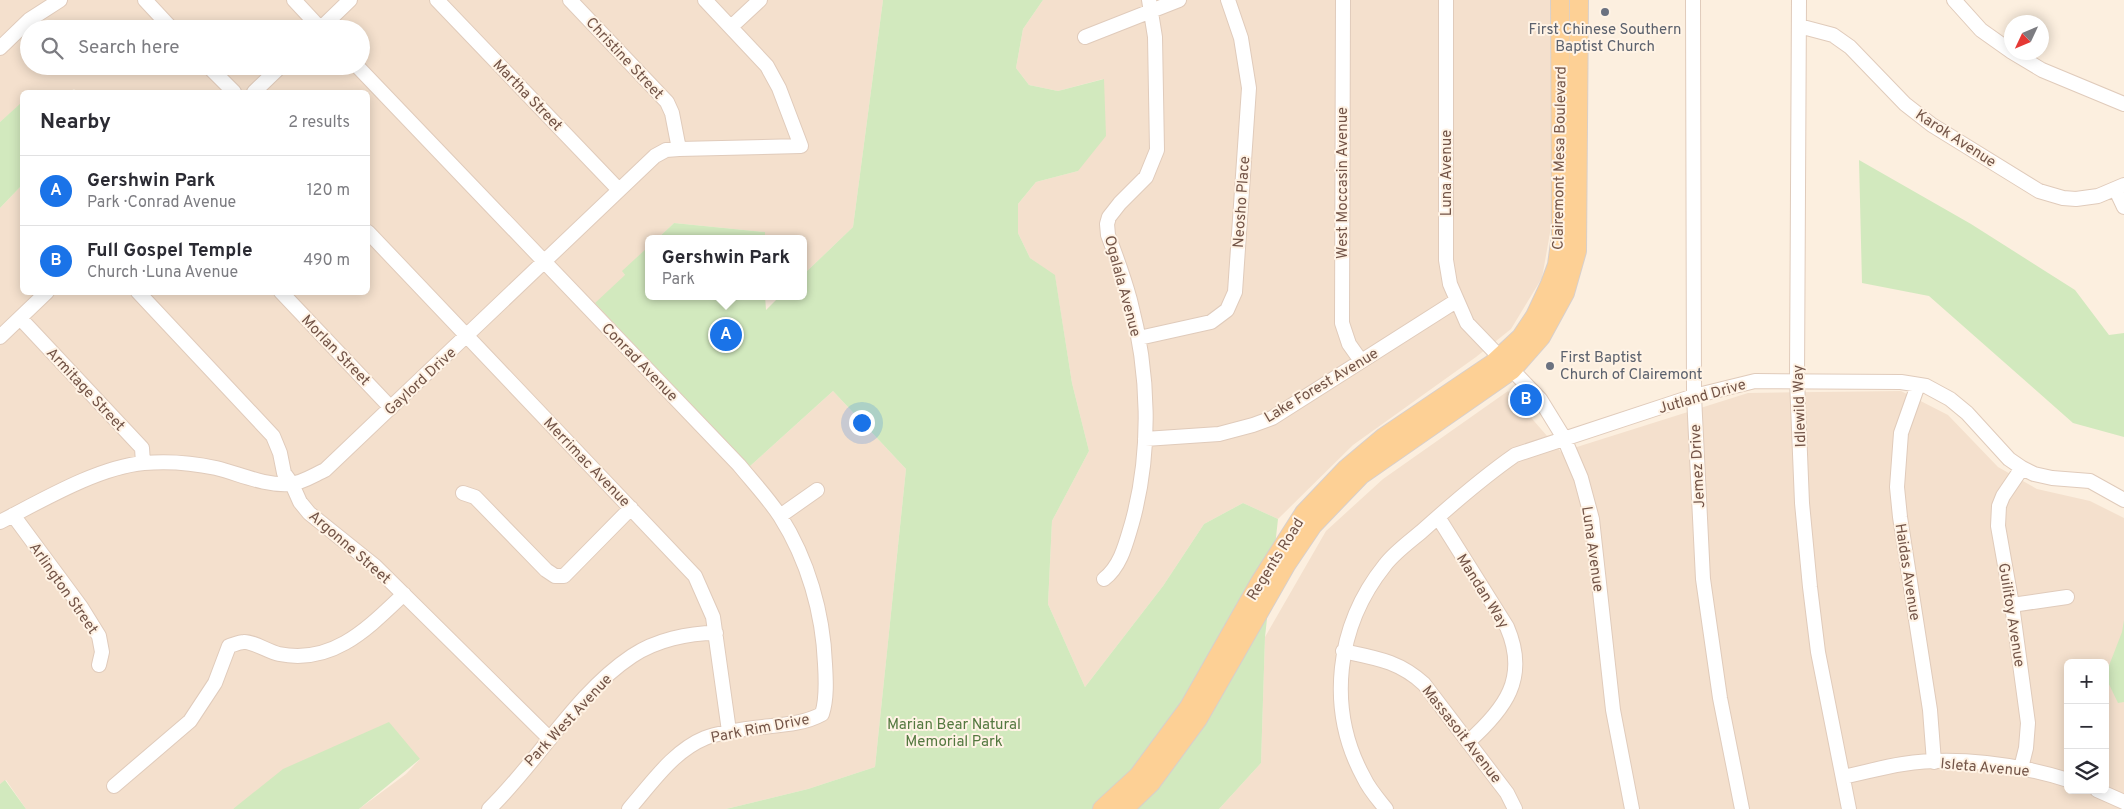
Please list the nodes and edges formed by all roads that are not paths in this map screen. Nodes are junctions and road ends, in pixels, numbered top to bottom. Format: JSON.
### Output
{"nodes":[{"id":1,"x":60,"y":0,"type":"edge"},
{"id":2,"x":145,"y":0,"type":"edge"},
{"id":3,"x":294,"y":0,"type":"edge"},
{"id":4,"x":350,"y":0,"type":"edge"},
{"id":5,"x":438,"y":0,"type":"edge"},
{"id":6,"x":570,"y":0,"type":"edge"},
{"id":7,"x":705,"y":0,"type":"edge"},
{"id":8,"x":760,"y":0,"type":"edge"},
{"id":9,"x":1180,"y":0,"type":"edge"},
{"id":10,"x":1228,"y":0,"type":"edge"},
{"id":11,"x":1343,"y":0,"type":"edge"},
{"id":12,"x":1446,"y":0,"type":"edge"},
{"id":13,"x":1560,"y":0,"type":"edge"},
{"id":14,"x":1579,"y":0,"type":"edge"},
{"id":15,"x":1693,"y":0,"type":"edge"},
{"id":16,"x":1798,"y":0,"type":"edge"},
{"id":17,"x":1954,"y":0,"type":"edge"},
{"id":18,"x":1150,"y":6,"type":"edge"},
{"id":19,"x":29,"y":20,"type":"edge"},
{"id":20,"x":164,"y":20,"type":"edge"},
{"id":21,"x":313,"y":20,"type":"edge"},
{"id":22,"x":329,"y":20,"type":"edge"},
{"id":23,"x":1799,"y":26,"type":"junction"},
{"id":24,"x":731,"y":27,"type":"junction"},
{"id":25,"x":20,"y":29,"type":"edge"},
{"id":26,"x":1085,"y":37,"type":"dead end"},
{"id":27,"x":2004,"y":46,"type":"edge"},
{"id":28,"x":0,"y":48,"type":"edge"},
{"id":29,"x":2025,"y":60,"type":"edge"},
{"id":30,"x":217,"y":75,"type":"edge"},
{"id":31,"x":272,"y":75,"type":"edge"},
{"id":32,"x":366,"y":75,"type":"edge"},
{"id":33,"x":232,"y":90,"type":"edge"},
{"id":34,"x":256,"y":90,"type":"edge"},
{"id":35,"x":2124,"y":104,"type":"edge"},
{"id":36,"x":678,"y":149,"type":"junction"},
{"id":37,"x":2120,"y":187,"type":"edge"},
{"id":38,"x":619,"y":190,"type":"junction"},
{"id":39,"x":2124,"y":207,"type":"edge"},
{"id":40,"x":370,"y":234,"type":"edge"},
{"id":41,"x":544,"y":262,"type":"junction"},
{"id":42,"x":44,"y":295,"type":"edge"},
{"id":43,"x":141,"y":295,"type":"edge"},
{"id":44,"x":284,"y":295,"type":"edge"},
{"id":45,"x":1456,"y":301,"type":"junction"},
{"id":46,"x":20,"y":318,"type":"junction"},
{"id":47,"x":466,"y":336,"type":"junction"},
{"id":48,"x":0,"y":337,"type":"edge"},
{"id":49,"x":1139,"y":338,"type":"junction"},
{"id":50,"x":1500,"y":357,"type":"junction"},
{"id":51,"x":1361,"y":361,"type":"junction"},
{"id":52,"x":1512,"y":370,"type":"junction"},
{"id":53,"x":1797,"y":380,"type":"junction"},
{"id":54,"x":1918,"y":385,"type":"junction"},
{"id":55,"x":1694,"y":396,"type":"junction"},
{"id":56,"x":391,"y":408,"type":"junction"},
{"id":57,"x":1564,"y":438,"type":"junction"},
{"id":58,"x":1145,"y":440,"type":"junction"},
{"id":59,"x":143,"y":463,"type":"junction"},
{"id":60,"x":2022,"y":468,"type":"junction"},
{"id":61,"x":292,"y":484,"type":"junction"},
{"id":62,"x":817,"y":490,"type":"dead end"},
{"id":63,"x":463,"y":494,"type":"dead end"},
{"id":64,"x":2124,"y":500,"type":"edge"},
{"id":65,"x":631,"y":508,"type":"junction"},
{"id":66,"x":13,"y":516,"type":"junction"},
{"id":67,"x":780,"y":516,"type":"junction"},
{"id":68,"x":1438,"y":517,"type":"junction"},
{"id":69,"x":0,"y":522,"type":"edge"},
{"id":70,"x":1104,"y":580,"type":"dead end"},
{"id":71,"x":404,"y":594,"type":"junction"},
{"id":72,"x":2067,"y":597,"type":"dead end"},
{"id":73,"x":2012,"y":605,"type":"junction"},
{"id":74,"x":716,"y":633,"type":"junction"},
{"id":75,"x":1343,"y":651,"type":"junction"},
{"id":76,"x":100,"y":665,"type":"dead end"},
{"id":77,"x":824,"y":708,"type":"joint"},
{"id":78,"x":729,"y":731,"type":"junction"},
{"id":79,"x":550,"y":739,"type":"junction"},
{"id":80,"x":1468,"y":742,"type":"junction"},
{"id":81,"x":1934,"y":762,"type":"junction"},
{"id":82,"x":2021,"y":768,"type":"junction"},
{"id":83,"x":1843,"y":777,"type":"junction"},
{"id":84,"x":2064,"y":779,"type":"edge"},
{"id":85,"x":114,"y":786,"type":"dead end"},
{"id":86,"x":2104,"y":794,"type":"edge"},
{"id":87,"x":2123,"y":806,"type":"edge"},
{"id":88,"x":489,"y":809,"type":"edge"},
{"id":89,"x":629,"y":809,"type":"edge"},
{"id":90,"x":1102,"y":809,"type":"edge"},
{"id":91,"x":1124,"y":809,"type":"edge"},
{"id":92,"x":1386,"y":809,"type":"edge"},
{"id":93,"x":1515,"y":809,"type":"edge"},
{"id":94,"x":1632,"y":809,"type":"edge"},
{"id":95,"x":1742,"y":809,"type":"edge"},
{"id":96,"x":1849,"y":809,"type":"edge"}],
"edges":[{"from":1,"to":19,"type":"street"},
{"from":2,"to":20,"type":"street"},
{"from":3,"to":21,"type":"street"},
{"from":4,"to":22,"type":"street"},
{"from":5,"to":38,"type":"street","name":"Martha Street"},
{"from":6,"to":36,"type":"street","name":"Christine Street"},
{"from":7,"to":24,"type":"street"},
{"from":8,"to":24,"type":"street"},
{"from":9,"to":18,"type":"street"},
{"from":10,"to":49,"type":"street","name":"Neosho Place"},
{"from":11,"to":51,"type":"street","name":"West Moccasin Avenue"},
{"from":12,"to":45,"type":"street","name":"Luna Avenue"},
{"from":13,"to":50,"type":"main road","name":"Clairemont Mesa Boulevard"},
{"from":14,"to":52,"type":"main road","name":"Clairemont Mesa Boulevard"},
{"from":15,"to":55,"type":"street","name":"Jemez Drive"},
{"from":16,"to":23,"type":"street","name":"Idlewild Way"},
{"from":17,"to":27,"type":"street"},
{"from":18,"to":26,"type":"street"},
{"from":18,"to":49,"type":"street","name":"Ogalala Avenue"},
{"from":23,"to":37,"type":"street","name":"Karok Avenue"},
{"from":23,"to":53,"type":"street","name":"Idlewild Way"},
{"from":24,"to":36,"type":"street","name":"Gaylord Drive"},
{"from":25,"to":28,"type":"street"},
{"from":29,"to":35,"type":"street"},
{"from":30,"to":33,"type":"street"},
{"from":31,"to":34,"type":"street"},
{"from":32,"to":41,"type":"street","name":"Conrad Avenue"},
{"from":36,"to":38,"type":"street","name":"Gaylord Drive"},
{"from":37,"to":39,"type":"street","name":"Karok Avenue"},
{"from":38,"to":41,"type":"street","name":"Gaylord Drive"},
{"from":40,"to":47,"type":"street","name":"Merrimac Avenue"},
{"from":41,"to":47,"type":"street","name":"Gaylord Drive"},
{"from":41,"to":67,"type":"street","name":"Conrad Avenue"},
{"from":42,"to":46,"type":"street"},
{"from":43,"to":61,"type":"street","name":"Argonne Street"},
{"from":44,"to":56,"type":"street","name":"Morlan Street"},
{"from":45,"to":50,"type":"street","name":"Luna Avenue"},
{"from":45,"to":51,"type":"street","name":"Lake Forest Avenue"},
{"from":46,"to":48,"type":"street"},
{"from":46,"to":59,"type":"street","name":"Armitage Street"},
{"from":47,"to":56,"type":"street","name":"Gaylord Drive"},
{"from":47,"to":65,"type":"street","name":"Merrimac Avenue"},
{"from":49,"to":58,"type":"street","name":"Ogalala Avenue"},
{"from":50,"to":52,"type":"street","name":"Luna Avenue"},
{"from":50,"to":90,"type":"main road","name":"Regents Road"},
{"from":51,"to":58,"type":"street","name":"Lake Forest Avenue"},
{"from":52,"to":57,"type":"street","name":"Luna Avenue"},
{"from":52,"to":91,"type":"main road","name":"Regents Road"},
{"from":53,"to":54,"type":"street","name":"Jutland Drive"},
{"from":53,"to":55,"type":"street","name":"Jutland Drive"},
{"from":53,"to":83,"type":"street","name":"Idlewild Way"},
{"from":54,"to":60,"type":"street","name":"Jutland Drive"},
{"from":54,"to":81,"type":"street","name":"Haidas Avenue"},
{"from":55,"to":57,"type":"street","name":"Jutland Drive"},
{"from":55,"to":95,"type":"street","name":"Jemez Drive"},
{"from":56,"to":61,"type":"street","name":"Gaylord Drive"},
{"from":57,"to":68,"type":"street","name":"Jutland Drive"},
{"from":57,"to":94,"type":"street","name":"Luna Avenue"},
{"from":58,"to":70,"type":"street","name":"Ogalala Avenue"},
{"from":59,"to":61,"type":"street","name":"Gaylord Drive"},
{"from":59,"to":66,"type":"street","name":"Gaylord Drive"},
{"from":60,"to":64,"type":"street","name":"Jutland Drive"},
{"from":60,"to":73,"type":"street","name":"Guilitoy Avenue"},
{"from":61,"to":71,"type":"street","name":"Argonne Street"},
{"from":62,"to":67,"type":"street"},
{"from":63,"to":65,"type":"street"},
{"from":65,"to":74,"type":"street","name":"Merrimac Avenue"},
{"from":66,"to":69,"type":"street","name":"Gaylord Drive"},
{"from":66,"to":76,"type":"street","name":"Arlington Street"},
{"from":67,"to":77,"type":"street","name":"Conrad Avenue"},
{"from":68,"to":75,"type":"street","name":"Jutland Drive"},
{"from":68,"to":80,"type":"street","name":"Mandan Way"},
{"from":71,"to":79,"type":"street","name":"Argonne Street"},
{"from":71,"to":85,"type":"street"},
{"from":72,"to":73,"type":"street"},
{"from":73,"to":82,"type":"street","name":"Guilitoy Avenue"},
{"from":74,"to":78,"type":"street","name":"Merrimac Avenue"},
{"from":74,"to":79,"type":"street","name":"Park West Avenue"},
{"from":75,"to":80,"type":"street","name":"Massasoit Avenue"},
{"from":75,"to":92,"type":"street","name":"Jutland Drive"},
{"from":77,"to":78,"type":"street","name":"Park Rim Drive"},
{"from":78,"to":89,"type":"street","name":"Park Rim Drive"},
{"from":79,"to":88,"type":"street","name":"Park West Avenue"},
{"from":80,"to":93,"type":"street","name":"Massasoit Avenue"},
{"from":81,"to":82,"type":"street","name":"Isleta Avenue"},
{"from":81,"to":83,"type":"street","name":"Isleta Avenue"},
{"from":82,"to":84,"type":"street","name":"Isleta Avenue"},
{"from":83,"to":96,"type":"street","name":"Idlewild Way"},
{"from":86,"to":87,"type":"street"}]}
